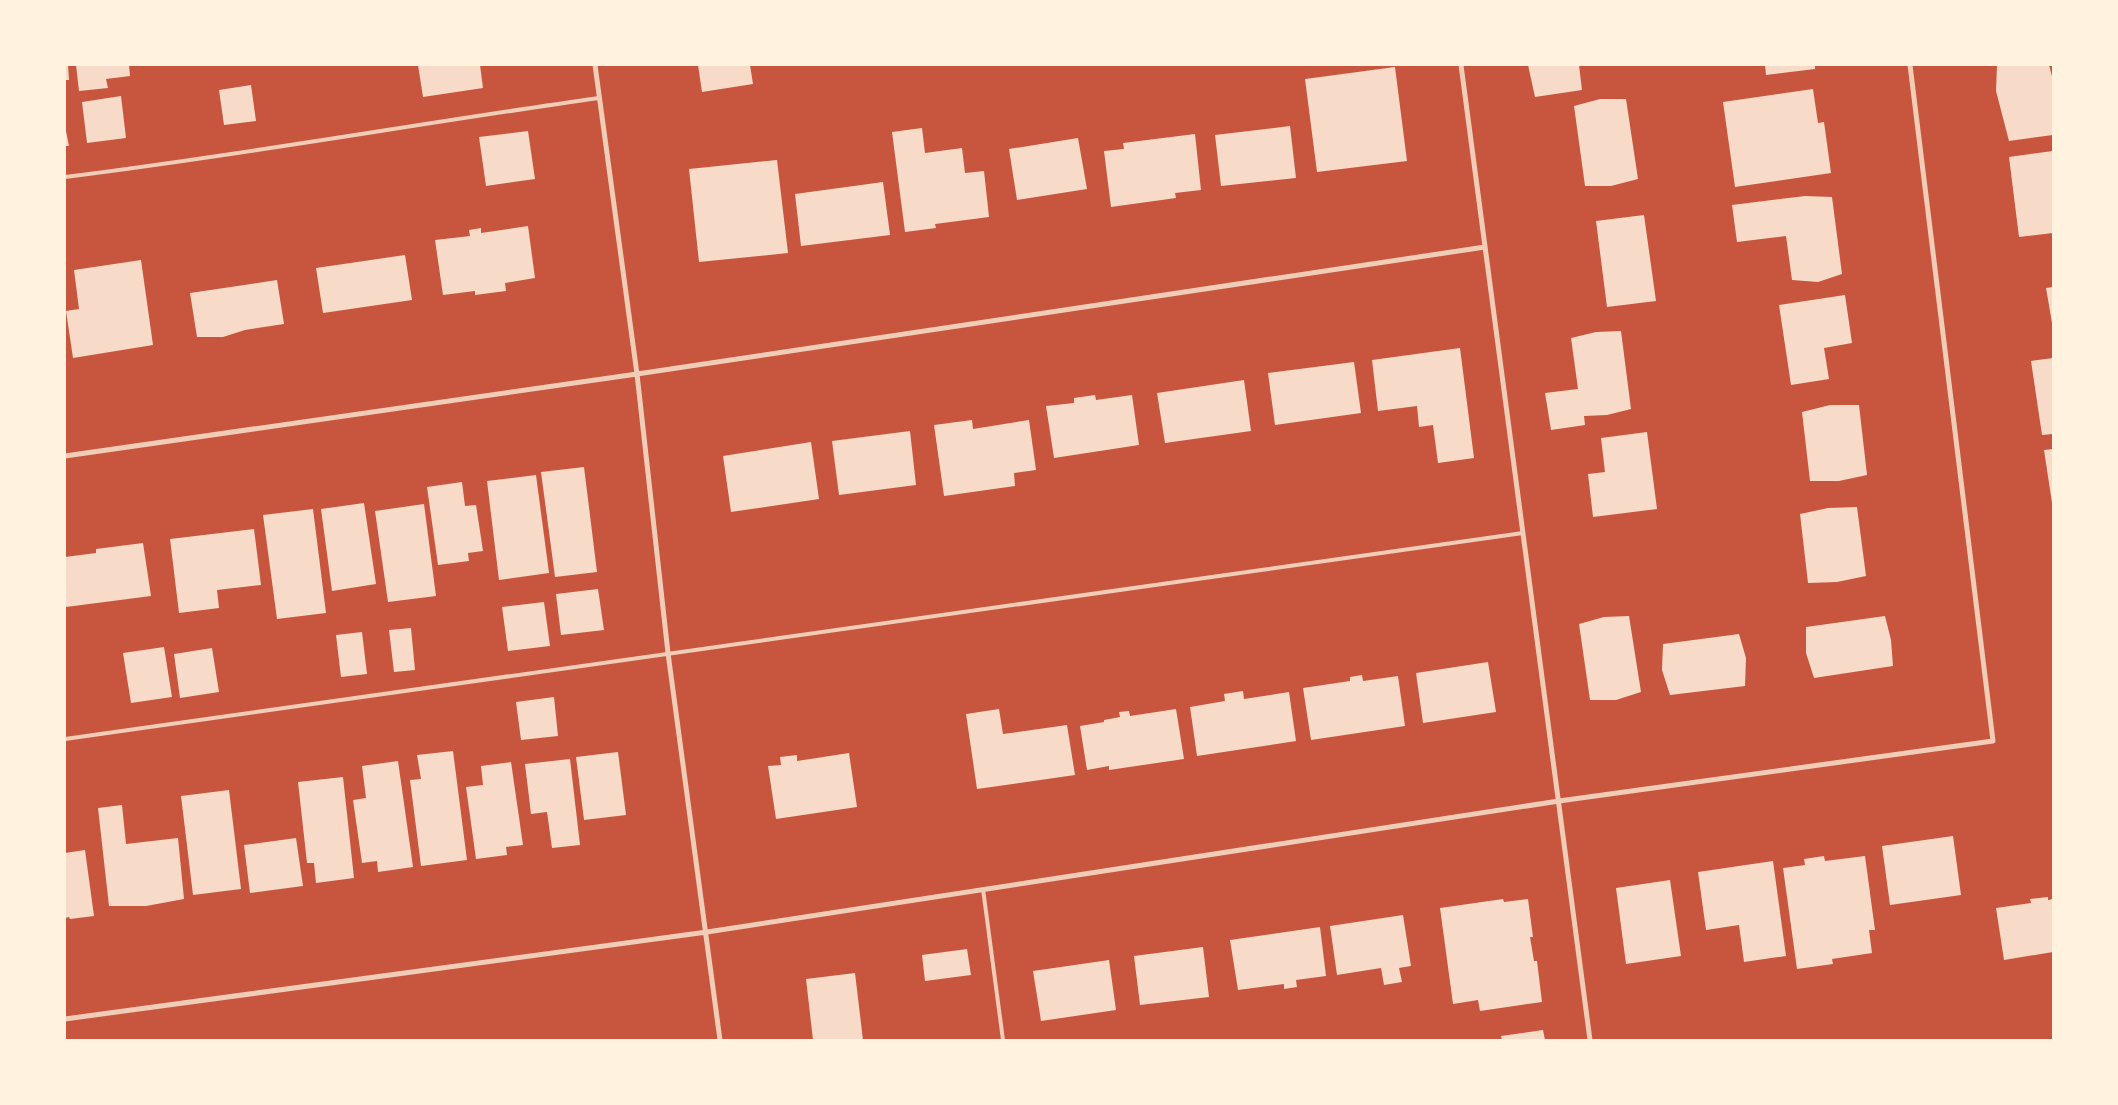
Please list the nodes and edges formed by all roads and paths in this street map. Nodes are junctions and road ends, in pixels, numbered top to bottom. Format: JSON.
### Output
{"nodes":[{"id":1,"x":595,"y":65,"type":"edge"},
{"id":2,"x":1461,"y":65,"type":"edge"},
{"id":3,"x":1910,"y":65,"type":"edge"},
{"id":4,"x":599,"y":98,"type":"junction"},
{"id":5,"x":65,"y":177,"type":"edge"},
{"id":6,"x":1485,"y":247,"type":"junction"},
{"id":7,"x":637,"y":374,"type":"junction"},
{"id":8,"x":65,"y":456,"type":"edge"},
{"id":9,"x":1525,"y":533,"type":"junction"},
{"id":10,"x":668,"y":653,"type":"junction"},
{"id":11,"x":65,"y":739,"type":"edge"},
{"id":12,"x":1559,"y":801,"type":"junction"},
{"id":13,"x":983,"y":889,"type":"junction"},
{"id":14,"x":707,"y":932,"type":"junction"},
{"id":15,"x":65,"y":1019,"type":"edge"},
{"id":16,"x":720,"y":1040,"type":"edge"},
{"id":17,"x":1004,"y":1040,"type":"edge"},
{"id":18,"x":1590,"y":1040,"type":"edge"}],
"edges":[{"from":1,"to":4,"type":"street"},
{"from":2,"to":6,"type":"street"},
{"from":3,"to":12,"type":"street"},
{"from":4,"to":5,"type":"lane"},
{"from":4,"to":7,"type":"street"},
{"from":6,"to":7,"type":"street"},
{"from":6,"to":9,"type":"street"},
{"from":7,"to":8,"type":"street"},
{"from":7,"to":10,"type":"street"},
{"from":9,"to":10,"type":"lane"},
{"from":9,"to":12,"type":"street"},
{"from":10,"to":11,"type":"lane"},
{"from":10,"to":14,"type":"street"},
{"from":12,"to":13,"type":"street"},
{"from":12,"to":18,"type":"street"},
{"from":13,"to":14,"type":"street"},
{"from":13,"to":17,"type":"lane"},
{"from":14,"to":15,"type":"street"},
{"from":14,"to":16,"type":"street"}]}
